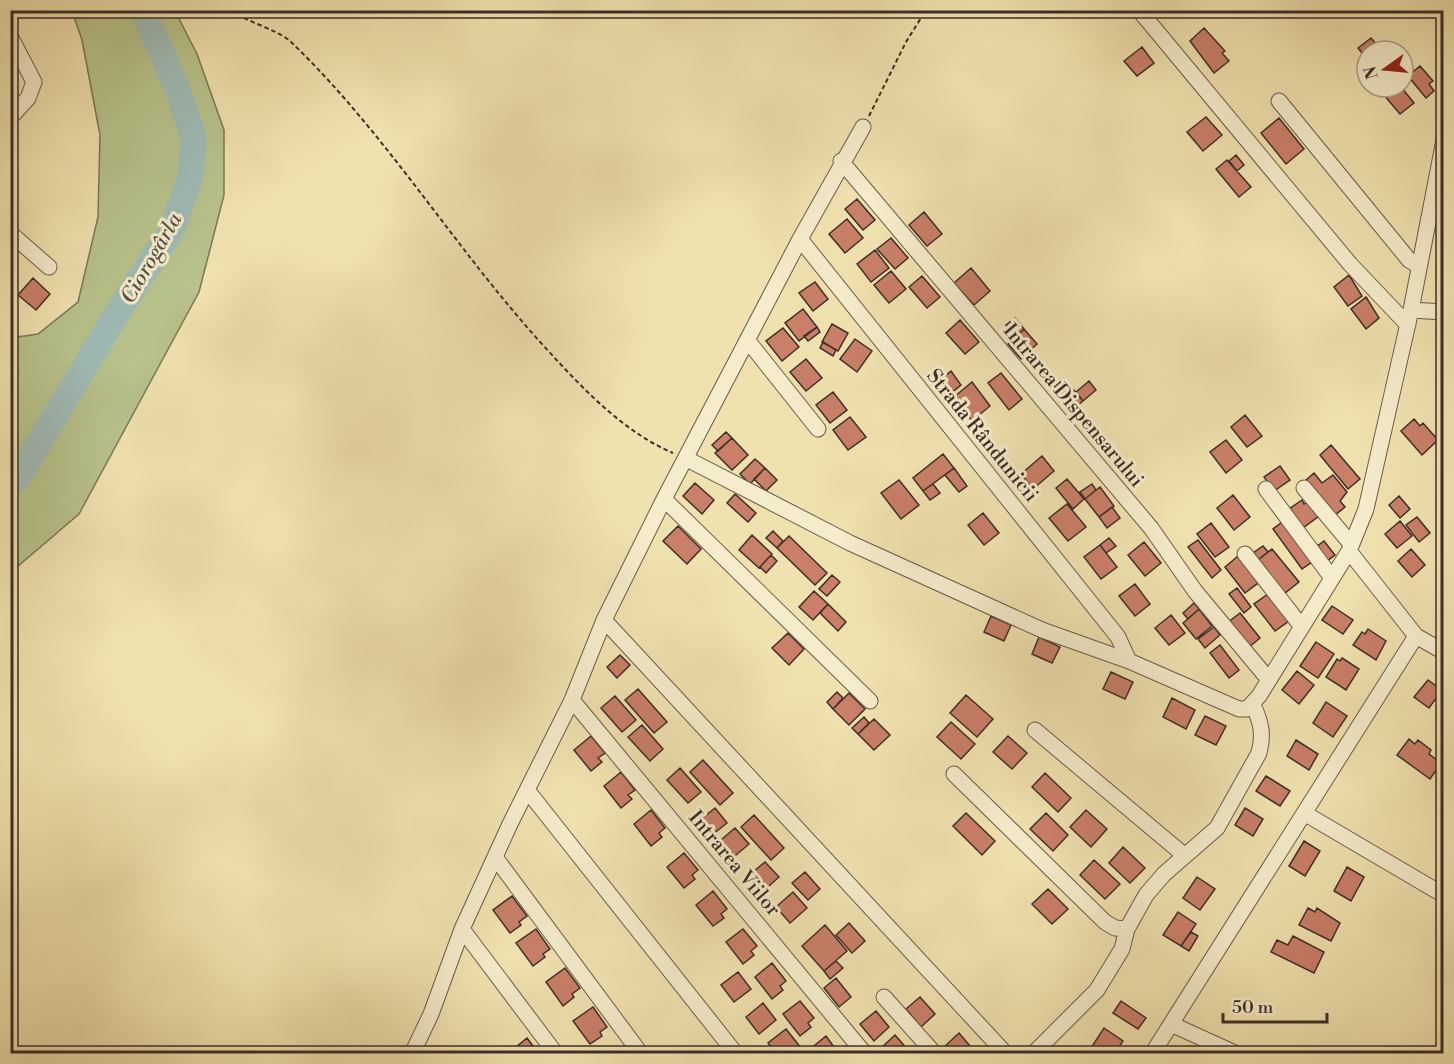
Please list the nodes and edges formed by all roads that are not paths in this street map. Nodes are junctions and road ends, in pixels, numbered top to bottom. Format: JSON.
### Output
{"nodes":[{"id":1,"x":1139,"y":10,"type":"edge"},
{"id":2,"x":10,"y":36,"type":"edge"},
{"id":3,"x":1279,"y":101,"type":"dead end"},
{"id":4,"x":10,"y":118,"type":"edge"},
{"id":5,"x":863,"y":127,"type":"road end"},
{"id":6,"x":1443,"y":140,"type":"edge"},
{"id":7,"x":841,"y":162,"type":"junction"},
{"id":8,"x":10,"y":233,"type":"edge"},
{"id":9,"x":800,"y":239,"type":"junction"},
{"id":10,"x":1419,"y":266,"type":"junction"},
{"id":11,"x":49,"y":267,"type":"dead end"},
{"id":12,"x":1411,"y":310,"type":"junction"},
{"id":13,"x":1443,"y":312,"type":"edge"},
{"id":14,"x":1408,"y":325,"type":"junction"},
{"id":15,"x":747,"y":341,"type":"junction"},
{"id":16,"x":818,"y":429,"type":"dead end"},
{"id":17,"x":687,"y":459,"type":"junction"},
{"id":18,"x":1304,"y":488,"type":"dead end"},
{"id":19,"x":1266,"y":489,"type":"dead end"},
{"id":20,"x":664,"y":499,"type":"junction"},
{"id":21,"x":1350,"y":547,"type":"junction"},
{"id":22,"x":1245,"y":554,"type":"dead end"},
{"id":23,"x":1332,"y":578,"type":"junction"},
{"id":24,"x":604,"y":620,"type":"junction"},
{"id":25,"x":1302,"y":627,"type":"junction"},
{"id":26,"x":1416,"y":636,"type":"junction"},
{"id":27,"x":1443,"y":652,"type":"edge"},
{"id":28,"x":1129,"y":661,"type":"junction"},
{"id":29,"x":1269,"y":680,"type":"junction"},
{"id":30,"x":573,"y":700,"type":"junction"},
{"id":31,"x":870,"y":701,"type":"dead end"},
{"id":32,"x":1253,"y":705,"type":"junction"},
{"id":33,"x":1035,"y":730,"type":"dead end"},
{"id":34,"x":954,"y":774,"type":"dead end"},
{"id":35,"x":528,"y":790,"type":"junction"},
{"id":36,"x":1304,"y":813,"type":"junction"},
{"id":37,"x":1184,"y":855,"type":"junction"},
{"id":38,"x":495,"y":857,"type":"junction"},
{"id":39,"x":1442,"y":894,"type":"dead end"},
{"id":40,"x":462,"y":929,"type":"junction"},
{"id":41,"x":1127,"y":929,"type":"junction"},
{"id":42,"x":884,"y":997,"type":"dead end"},
{"id":43,"x":1171,"y":1024,"type":"junction"},
{"id":44,"x":412,"y":1053,"type":"edge"},
{"id":45,"x":556,"y":1053,"type":"edge"},
{"id":46,"x":641,"y":1053,"type":"edge"},
{"id":47,"x":736,"y":1053,"type":"edge"},
{"id":48,"x":865,"y":1053,"type":"edge"},
{"id":49,"x":935,"y":1053,"type":"edge"},
{"id":50,"x":1006,"y":1053,"type":"edge"},
{"id":51,"x":1033,"y":1053,"type":"edge"},
{"id":52,"x":1152,"y":1053,"type":"edge"},
{"id":53,"x":1237,"y":1053,"type":"edge"}],
"edges":[{"from":1,"to":14,"type":"street"},
{"from":2,"to":4,"type":"street"},
{"from":3,"to":10,"type":"street"},
{"from":5,"to":7,"type":"street"},
{"from":6,"to":10,"type":"street"},
{"from":7,"to":9,"type":"street"},
{"from":7,"to":29,"type":"street","name":"Intrarea Dispensarului"},
{"from":8,"to":11,"type":"street"},
{"from":9,"to":15,"type":"street"},
{"from":9,"to":28,"type":"street","name":"Strada Rândunicii"},
{"from":10,"to":12,"type":"street"},
{"from":12,"to":13,"type":"street"},
{"from":12,"to":14,"type":"street"},
{"from":14,"to":21,"type":"street"},
{"from":15,"to":16,"type":"street"},
{"from":15,"to":17,"type":"street"},
{"from":17,"to":20,"type":"street"},
{"from":17,"to":28,"type":"street"},
{"from":18,"to":21,"type":"street"},
{"from":19,"to":23,"type":"street"},
{"from":20,"to":24,"type":"street"},
{"from":20,"to":31,"type":"street"},
{"from":21,"to":23,"type":"street"},
{"from":21,"to":26,"type":"street"},
{"from":22,"to":25,"type":"street"},
{"from":23,"to":25,"type":"street"},
{"from":24,"to":30,"type":"street"},
{"from":24,"to":50,"type":"street"},
{"from":25,"to":29,"type":"street"},
{"from":26,"to":27,"type":"street"},
{"from":26,"to":36,"type":"street"},
{"from":28,"to":32,"type":"street"},
{"from":29,"to":32,"type":"street"},
{"from":30,"to":35,"type":"street"},
{"from":30,"to":48,"type":"street","name":"Intrarea Viilor"},
{"from":32,"to":37,"type":"street"},
{"from":33,"to":37,"type":"street"},
{"from":34,"to":41,"type":"street"},
{"from":35,"to":38,"type":"street"},
{"from":35,"to":47,"type":"street"},
{"from":36,"to":39,"type":"street"},
{"from":36,"to":43,"type":"street"},
{"from":37,"to":41,"type":"street"},
{"from":38,"to":40,"type":"street"},
{"from":38,"to":46,"type":"street"},
{"from":40,"to":44,"type":"street"},
{"from":40,"to":45,"type":"street"},
{"from":41,"to":51,"type":"street"},
{"from":42,"to":49,"type":"street"},
{"from":43,"to":52,"type":"street"},
{"from":43,"to":53,"type":"street"}]}
